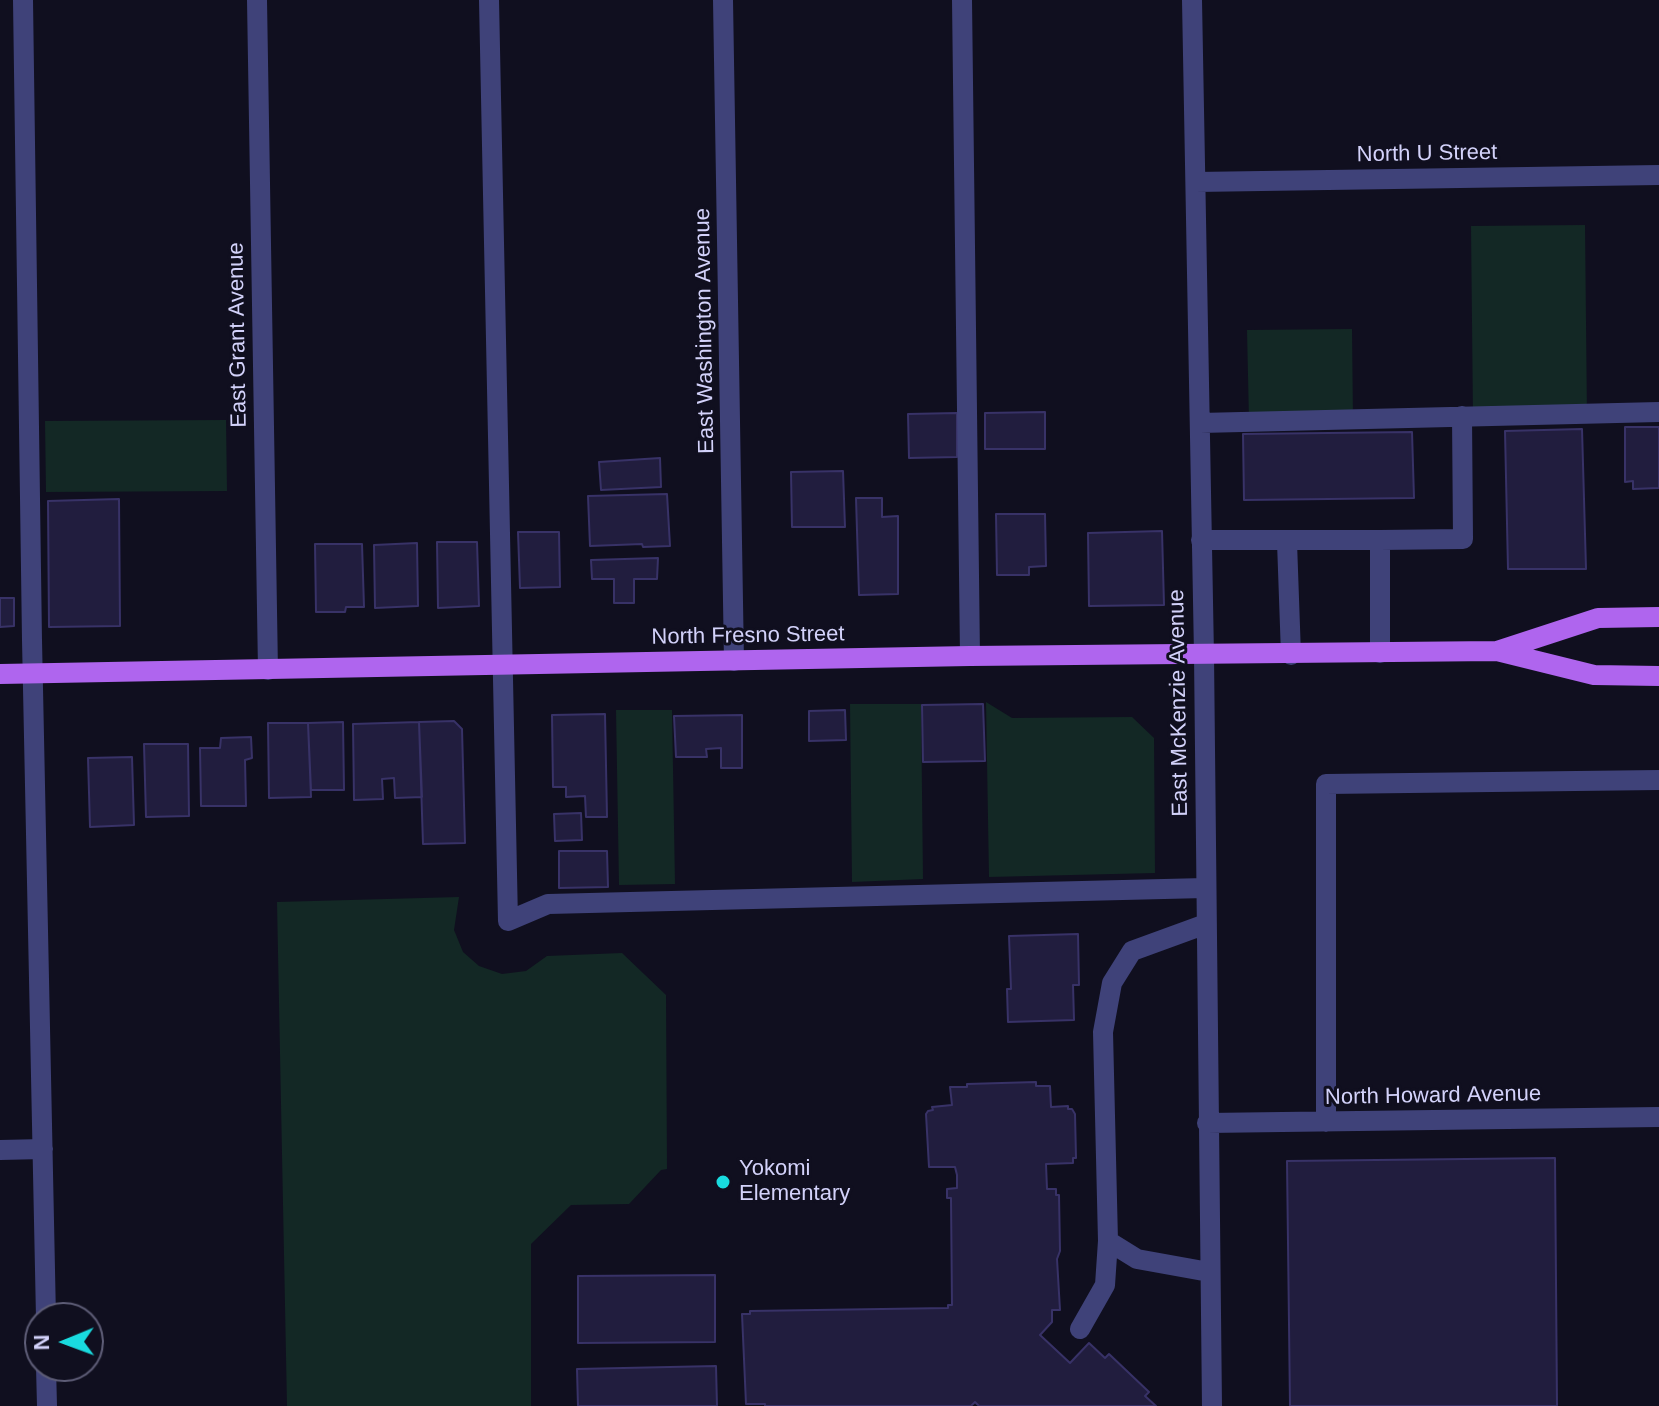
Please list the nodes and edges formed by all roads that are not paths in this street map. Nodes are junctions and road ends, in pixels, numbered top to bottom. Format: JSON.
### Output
{"nodes":[{"id":1,"x":23,"y":0,"type":"edge"},
{"id":2,"x":257,"y":0,"type":"edge"},
{"id":3,"x":489,"y":0,"type":"edge"},
{"id":4,"x":723,"y":0,"type":"edge"},
{"id":5,"x":962,"y":0,"type":"edge"},
{"id":6,"x":1192,"y":0,"type":"edge"},
{"id":7,"x":1659,"y":175,"type":"edge"},
{"id":8,"x":1196,"y":182,"type":"junction"},
{"id":9,"x":1659,"y":412,"type":"edge"},
{"id":10,"x":1462,"y":416,"type":"junction"},
{"id":11,"x":1200,"y":423,"type":"junction"},
{"id":12,"x":1201,"y":540,"type":"junction"},
{"id":13,"x":1380,"y":540,"type":"junction"},
{"id":14,"x":1287,"y":542,"type":"junction"},
{"id":15,"x":1659,"y":617,"type":"edge"},
{"id":16,"x":1497,"y":651,"type":"junction"},
{"id":17,"x":1380,"y":653,"type":"junction"},
{"id":18,"x":1204,"y":655,"type":"junction"},
{"id":19,"x":1291,"y":655,"type":"junction"},
{"id":20,"x":970,"y":656,"type":"junction"},
{"id":21,"x":734,"y":661,"type":"junction"},
{"id":22,"x":503,"y":665,"type":"junction"},
{"id":23,"x":268,"y":670,"type":"junction"},
{"id":24,"x":0,"y":674,"type":"edge"},
{"id":25,"x":34,"y":675,"type":"junction"},
{"id":26,"x":1659,"y":676,"type":"edge"},
{"id":27,"x":1659,"y":780,"type":"edge"},
{"id":28,"x":1205,"y":888,"type":"junction"},
{"id":29,"x":1206,"y":924,"type":"junction"},
{"id":30,"x":1659,"y":1117,"type":"edge"},
{"id":31,"x":1326,"y":1122,"type":"junction"},
{"id":32,"x":1207,"y":1123,"type":"junction"},
{"id":33,"x":43,"y":1149,"type":"junction"},
{"id":34,"x":0,"y":1150,"type":"edge"},
{"id":35,"x":1108,"y":1241,"type":"junction"},
{"id":36,"x":1209,"y":1272,"type":"junction"},
{"id":37,"x":46,"y":1302,"type":"edge"},
{"id":38,"x":1080,"y":1329,"type":"dead end"},
{"id":39,"x":46,"y":1382,"type":"edge"},
{"id":40,"x":47,"y":1406,"type":"edge"},
{"id":41,"x":1212,"y":1406,"type":"edge"}],
"edges":[{"from":1,"to":25,"type":"street"},
{"from":2,"to":23,"type":"street","name":"East Grant Avenue"},
{"from":3,"to":22,"type":"street"},
{"from":4,"to":21,"type":"street","name":"East Washington Avenue"},
{"from":5,"to":20,"type":"street"},
{"from":6,"to":8,"type":"street","name":"East McKenzie Avenue"},
{"from":7,"to":8,"type":"street","name":"North U Street"},
{"from":8,"to":11,"type":"street","name":"East McKenzie Avenue"},
{"from":9,"to":10,"type":"street"},
{"from":10,"to":11,"type":"street"},
{"from":10,"to":13,"type":"street"},
{"from":11,"to":12,"type":"street","name":"East McKenzie Avenue"},
{"from":12,"to":14,"type":"street"},
{"from":12,"to":18,"type":"street","name":"East McKenzie Avenue"},
{"from":13,"to":14,"type":"street"},
{"from":13,"to":17,"type":"street"},
{"from":14,"to":19,"type":"street"},
{"from":15,"to":16,"type":"main road","name":"North Fresno Street"},
{"from":16,"to":17,"type":"main road","name":"North Fresno Street"},
{"from":16,"to":26,"type":"main road","name":"North Fresno Street"},
{"from":17,"to":19,"type":"main road","name":"North Fresno Street"},
{"from":18,"to":19,"type":"main road","name":"North Fresno Street"},
{"from":18,"to":20,"type":"main road","name":"North Fresno Street"},
{"from":18,"to":28,"type":"street","name":"East McKenzie Avenue"},
{"from":20,"to":21,"type":"main road","name":"North Fresno Street"},
{"from":21,"to":22,"type":"main road","name":"North Fresno Street"},
{"from":22,"to":23,"type":"main road","name":"North Fresno Street"},
{"from":22,"to":28,"type":"street"},
{"from":23,"to":25,"type":"main road","name":"North Fresno Street"},
{"from":24,"to":25,"type":"main road","name":"North Fresno Street"},
{"from":25,"to":33,"type":"street"},
{"from":27,"to":31,"type":"street"},
{"from":28,"to":29,"type":"street","name":"East McKenzie Avenue"},
{"from":29,"to":32,"type":"street","name":"East McKenzie Avenue"},
{"from":29,"to":35,"type":"street"},
{"from":30,"to":31,"type":"street","name":"North Howard Avenue"},
{"from":31,"to":32,"type":"street","name":"North Howard Avenue"},
{"from":32,"to":36,"type":"street","name":"East McKenzie Avenue"},
{"from":33,"to":34,"type":"street"},
{"from":33,"to":37,"type":"street"},
{"from":35,"to":36,"type":"street"},
{"from":35,"to":38,"type":"street"},
{"from":36,"to":41,"type":"street","name":"East McKenzie Avenue"},
{"from":39,"to":40,"type":"street"}]}
